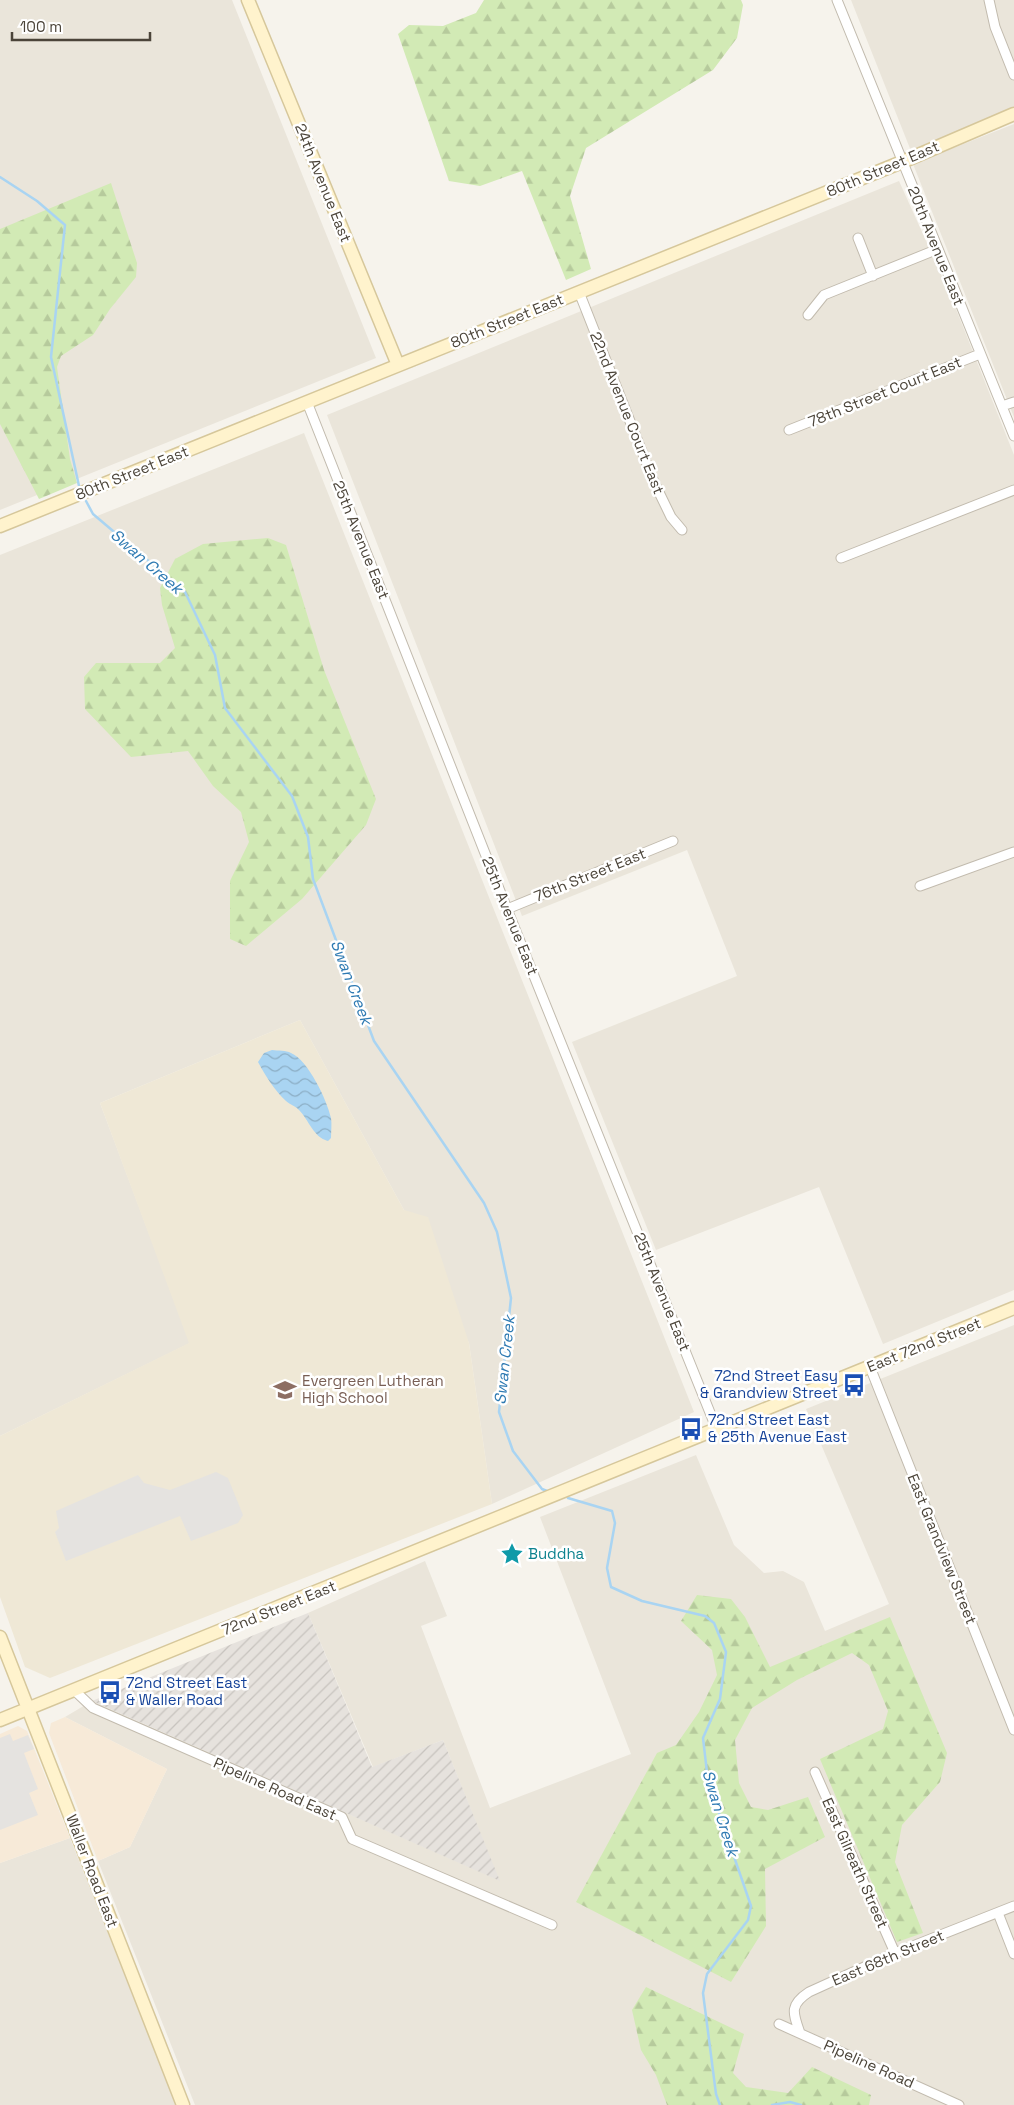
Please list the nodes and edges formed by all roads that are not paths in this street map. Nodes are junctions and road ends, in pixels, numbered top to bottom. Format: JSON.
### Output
{"nodes":[{"id":1,"x":248,"y":0,"type":"edge"},
{"id":2,"x":837,"y":0,"type":"edge"},
{"id":3,"x":989,"y":0,"type":"edge"},
{"id":4,"x":1014,"y":75,"type":"edge"},
{"id":5,"x":1014,"y":114,"type":"edge"},
{"id":6,"x":902,"y":162,"type":"junction"},
{"id":7,"x":858,"y":238,"type":"dead end"},
{"id":8,"x":938,"y":249,"type":"junction"},
{"id":9,"x":873,"y":276,"type":"junction"},
{"id":10,"x":578,"y":292,"type":"junction"},
{"id":11,"x":808,"y":315,"type":"dead end"},
{"id":12,"x":980,"y":354,"type":"junction"},
{"id":13,"x":398,"y":365,"type":"junction"},
{"id":14,"x":307,"y":402,"type":"junction"},
{"id":15,"x":1014,"y":402,"type":"edge"},
{"id":16,"x":1002,"y":406,"type":"junction"},
{"id":17,"x":789,"y":430,"type":"dead end"},
{"id":18,"x":1014,"y":436,"type":"edge"},
{"id":19,"x":1014,"y":490,"type":"edge"},
{"id":20,"x":0,"y":526,"type":"edge"},
{"id":21,"x":682,"y":530,"type":"dead end"},
{"id":22,"x":841,"y":558,"type":"dead end"},
{"id":23,"x":673,"y":841,"type":"dead end"},
{"id":24,"x":1014,"y":852,"type":"edge"},
{"id":25,"x":920,"y":886,"type":"dead end"},
{"id":26,"x":507,"y":909,"type":"junction"},
{"id":27,"x":1014,"y":1308,"type":"edge"},
{"id":28,"x":870,"y":1367,"type":"junction"},
{"id":29,"x":717,"y":1430,"type":"junction"},
{"id":30,"x":557,"y":1495,"type":"joint"},
{"id":31,"x":0,"y":1637,"type":"edge"},
{"id":32,"x":75,"y":1690,"type":"junction"},
{"id":33,"x":28,"y":1710,"type":"junction"},
{"id":34,"x":0,"y":1720,"type":"edge"},
{"id":35,"x":1014,"y":1730,"type":"edge"},
{"id":36,"x":815,"y":1772,"type":"dead end"},
{"id":37,"x":1014,"y":1906,"type":"edge"},
{"id":38,"x":998,"y":1913,"type":"junction"},
{"id":39,"x":552,"y":1925,"type":"dead end"},
{"id":40,"x":895,"y":1953,"type":"junction"},
{"id":41,"x":1014,"y":1954,"type":"edge"},
{"id":42,"x":778,"y":2024,"type":"dead end"},
{"id":43,"x":800,"y":2033,"type":"junction"},
{"id":44,"x":183,"y":2105,"type":"edge"},
{"id":45,"x":959,"y":2105,"type":"edge"}],
"edges":[{"from":1,"to":13,"type":"street","name":"24th Avenue East"},
{"from":2,"to":6,"type":"street","name":"20th Avenue East"},
{"from":3,"to":4,"type":"street"},
{"from":5,"to":6,"type":"street","name":"80th Street East"},
{"from":6,"to":8,"type":"street","name":"20th Avenue East"},
{"from":6,"to":10,"type":"street","name":"80th Street East"},
{"from":7,"to":9,"type":"street"},
{"from":8,"to":9,"type":"street"},
{"from":8,"to":12,"type":"street","name":"20th Avenue East"},
{"from":9,"to":11,"type":"street"},
{"from":10,"to":13,"type":"street","name":"80th Street East"},
{"from":10,"to":21,"type":"street","name":"22nd Avenue Court East"},
{"from":12,"to":16,"type":"street","name":"20th Avenue East"},
{"from":12,"to":17,"type":"street","name":"78th Street Court East"},
{"from":13,"to":14,"type":"street","name":"80th Street East"},
{"from":14,"to":20,"type":"street","name":"80th Street East"},
{"from":14,"to":26,"type":"street","name":"25th Avenue East"},
{"from":15,"to":16,"type":"street"},
{"from":16,"to":18,"type":"street","name":"20th Avenue East"},
{"from":19,"to":22,"type":"street"},
{"from":23,"to":26,"type":"street","name":"76th Street East"},
{"from":24,"to":25,"type":"street"},
{"from":26,"to":29,"type":"street","name":"25th Avenue East"},
{"from":27,"to":28,"type":"street","name":"East 72nd Street"},
{"from":28,"to":29,"type":"street","name":"East 72nd Street"},
{"from":28,"to":35,"type":"street","name":"East Grandview Street"},
{"from":29,"to":30,"type":"street","name":"East 72nd Street"},
{"from":30,"to":32,"type":"street","name":"72nd Street East"},
{"from":31,"to":33,"type":"street","name":"Waller Road East"},
{"from":32,"to":33,"type":"street","name":"72nd Street East"},
{"from":32,"to":39,"type":"street","name":"Pipeline Road East"},
{"from":33,"to":34,"type":"street","name":"72nd Street East"},
{"from":33,"to":44,"type":"street","name":"Waller Road East"},
{"from":36,"to":40,"type":"street","name":"East Gilreath Street"},
{"from":37,"to":38,"type":"street","name":"East 68th Street"},
{"from":38,"to":40,"type":"street","name":"East 68th Street"},
{"from":38,"to":41,"type":"street"},
{"from":40,"to":43,"type":"street","name":"East 68th Street"},
{"from":42,"to":43,"type":"street","name":"Pipeline Road"},
{"from":43,"to":45,"type":"street","name":"Pipeline Road"}]}
